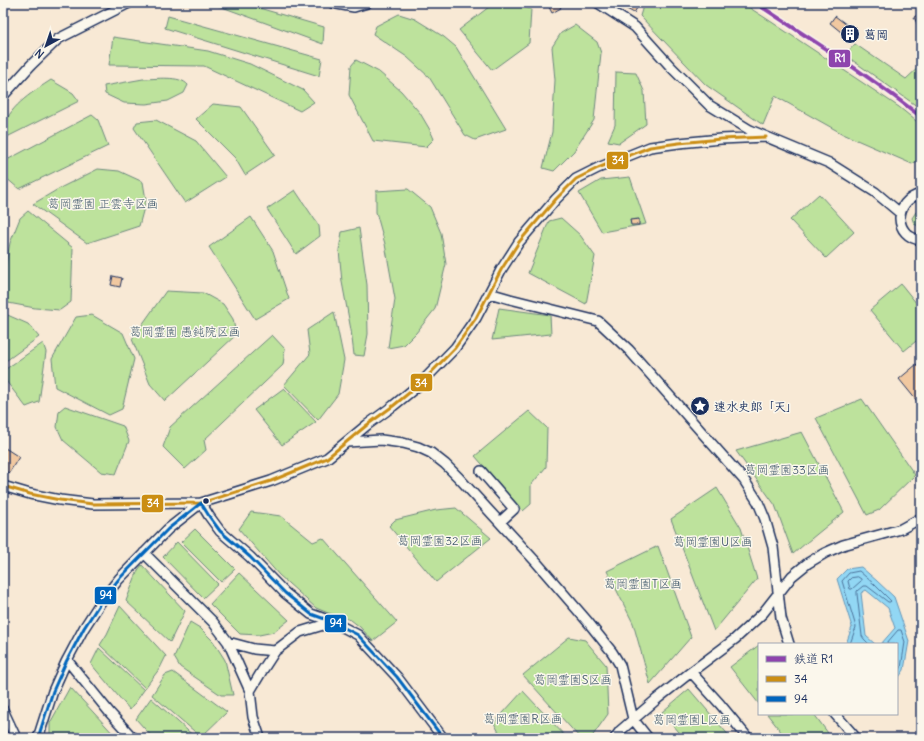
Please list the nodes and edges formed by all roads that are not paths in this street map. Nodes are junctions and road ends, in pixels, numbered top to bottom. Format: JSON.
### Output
{"nodes":[{"id":1,"x":129,"y":3,"type":"edge"},
{"id":2,"x":333,"y":3,"type":"edge"},
{"id":3,"x":367,"y":3,"type":"edge"},
{"id":4,"x":598,"y":3,"type":"edge"},
{"id":5,"x":3,"y":96,"type":"edge"},
{"id":6,"x":766,"y":137,"type":"junction"},
{"id":7,"x":921,"y":194,"type":"edge"},
{"id":8,"x":900,"y":213,"type":"junction"},
{"id":9,"x":921,"y":240,"type":"edge"},
{"id":10,"x":489,"y":293,"type":"junction"},
{"id":11,"x":346,"y":442,"type":"junction"},
{"id":12,"x":481,"y":471,"type":"dead end"},
{"id":13,"x":3,"y":486,"type":"edge"},
{"id":14,"x":201,"y":503,"type":"junction"},
{"id":15,"x":921,"y":518,"type":"edge"},
{"id":16,"x":500,"y":522,"type":"junction"},
{"id":17,"x":144,"y":553,"type":"junction"},
{"id":18,"x":778,"y":594,"type":"junction"},
{"id":19,"x":332,"y":622,"type":"junction"},
{"id":20,"x":228,"y":642,"type":"junction"},
{"id":21,"x":789,"y":643,"type":"edge"},
{"id":22,"x":275,"y":651,"type":"junction"},
{"id":23,"x":67,"y":660,"type":"junction"},
{"id":24,"x":691,"y":672,"type":"junction"},
{"id":25,"x":250,"y":691,"type":"junction"},
{"id":26,"x":3,"y":710,"type":"edge"},
{"id":27,"x":837,"y":715,"type":"edge"},
{"id":28,"x":633,"y":720,"type":"junction"},
{"id":29,"x":16,"y":738,"type":"edge"},
{"id":30,"x":38,"y":738,"type":"edge"},
{"id":31,"x":133,"y":738,"type":"edge"},
{"id":32,"x":260,"y":738,"type":"edge"},
{"id":33,"x":443,"y":738,"type":"edge"},
{"id":34,"x":615,"y":738,"type":"edge"},
{"id":35,"x":648,"y":738,"type":"edge"},
{"id":36,"x":748,"y":738,"type":"edge"},
{"id":37,"x":856,"y":738,"type":"edge"}],
"edges":[{"from":1,"to":5,"type":"street"},
{"from":2,"to":3,"type":"street"},
{"from":4,"to":6,"type":"street"},
{"from":6,"to":8,"type":"street"},
{"from":6,"to":10,"type":"street"},
{"from":7,"to":8,"type":"street"},
{"from":8,"to":9,"type":"street"},
{"from":10,"to":11,"type":"street"},
{"from":10,"to":18,"type":"street"},
{"from":11,"to":14,"type":"street"},
{"from":11,"to":16,"type":"street"},
{"from":12,"to":16,"type":"street"},
{"from":13,"to":14,"type":"street"},
{"from":14,"to":17,"type":"street"},
{"from":14,"to":19,"type":"street"},
{"from":15,"to":18,"type":"street"},
{"from":16,"to":28,"type":"street"},
{"from":17,"to":20,"type":"street"},
{"from":17,"to":23,"type":"street"},
{"from":18,"to":21,"type":"street"},
{"from":18,"to":24,"type":"street"},
{"from":19,"to":22,"type":"street"},
{"from":19,"to":33,"type":"street"},
{"from":20,"to":22,"type":"street"},
{"from":20,"to":25,"type":"street"},
{"from":22,"to":25,"type":"street"},
{"from":23,"to":30,"type":"street"},
{"from":23,"to":31,"type":"street"},
{"from":24,"to":28,"type":"street"},
{"from":24,"to":36,"type":"street"},
{"from":25,"to":32,"type":"street"},
{"from":26,"to":29,"type":"street"},
{"from":27,"to":37,"type":"street"},
{"from":28,"to":34,"type":"street"},
{"from":28,"to":35,"type":"street"}]}
